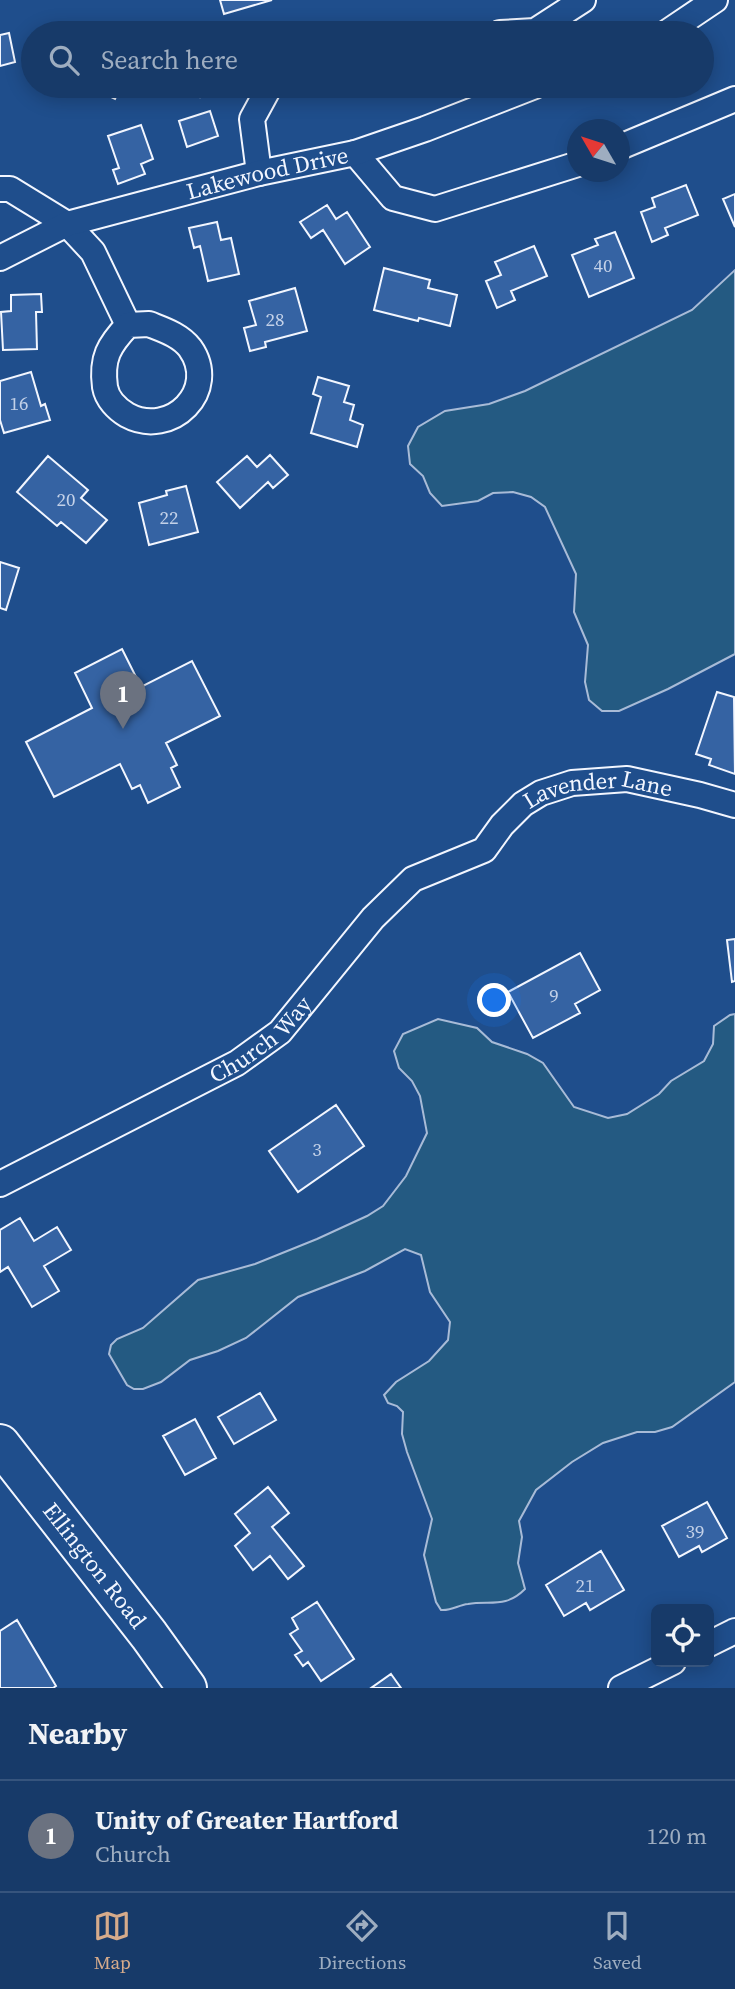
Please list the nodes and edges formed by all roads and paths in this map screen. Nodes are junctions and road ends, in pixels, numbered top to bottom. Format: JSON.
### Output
{"nodes":[{"id":1,"x":583,"y":0,"type":"edge"},
{"id":2,"x":715,"y":0,"type":"edge"},
{"id":3,"x":552,"y":21,"type":"edge"},
{"id":4,"x":684,"y":21,"type":"edge"},
{"id":5,"x":263,"y":98,"type":"edge"},
{"id":6,"x":505,"y":98,"type":"edge"},
{"id":7,"x":735,"y":99,"type":"edge"},
{"id":8,"x":630,"y":143,"type":"edge"},
{"id":9,"x":355,"y":153,"type":"junction"},
{"id":10,"x":567,"y":169,"type":"edge"},
{"id":11,"x":259,"y":173,"type":"junction"},
{"id":12,"x":0,"y":189,"type":"edge"},
{"id":13,"x":67,"y":224,"type":"junction"},
{"id":14,"x":0,"y":258,"type":"edge"},
{"id":15,"x":128,"y":325,"type":"dead end"},
{"id":16,"x":735,"y":805,"type":"edge"},
{"id":17,"x":484,"y":850,"type":"joint"},
{"id":18,"x":0,"y":1184,"type":"edge"},
{"id":19,"x":3,"y":1455,"type":"edge"},
{"id":20,"x":735,"y":1631,"type":"edge"},
{"id":21,"x":714,"y":1642,"type":"edge"},
{"id":22,"x":664,"y":1667,"type":"edge"},
{"id":23,"x":187,"y":1688,"type":"edge"},
{"id":24,"x":621,"y":1688,"type":"edge"}],
"edges":[{"from":1,"to":3,"type":"street"},
{"from":2,"to":4,"type":"street"},
{"from":5,"to":11,"type":"street"},
{"from":6,"to":9,"type":"street","name":"Lakewood Drive"},
{"from":7,"to":8,"type":"street"},
{"from":9,"to":10,"type":"street"},
{"from":9,"to":11,"type":"street","name":"Lakewood Drive"},
{"from":11,"to":13,"type":"street","name":"Lakewood Drive"},
{"from":12,"to":13,"type":"street"},
{"from":13,"to":14,"type":"street","name":"Lakewood Drive"},
{"from":13,"to":15,"type":"street"},
{"from":16,"to":17,"type":"street","name":"Lavender Lane"},
{"from":17,"to":18,"type":"street","name":"Church Way"},
{"from":19,"to":23,"type":"main road","name":"Ellington Road"},
{"from":20,"to":21,"type":"street"},
{"from":22,"to":24,"type":"street"}]}
